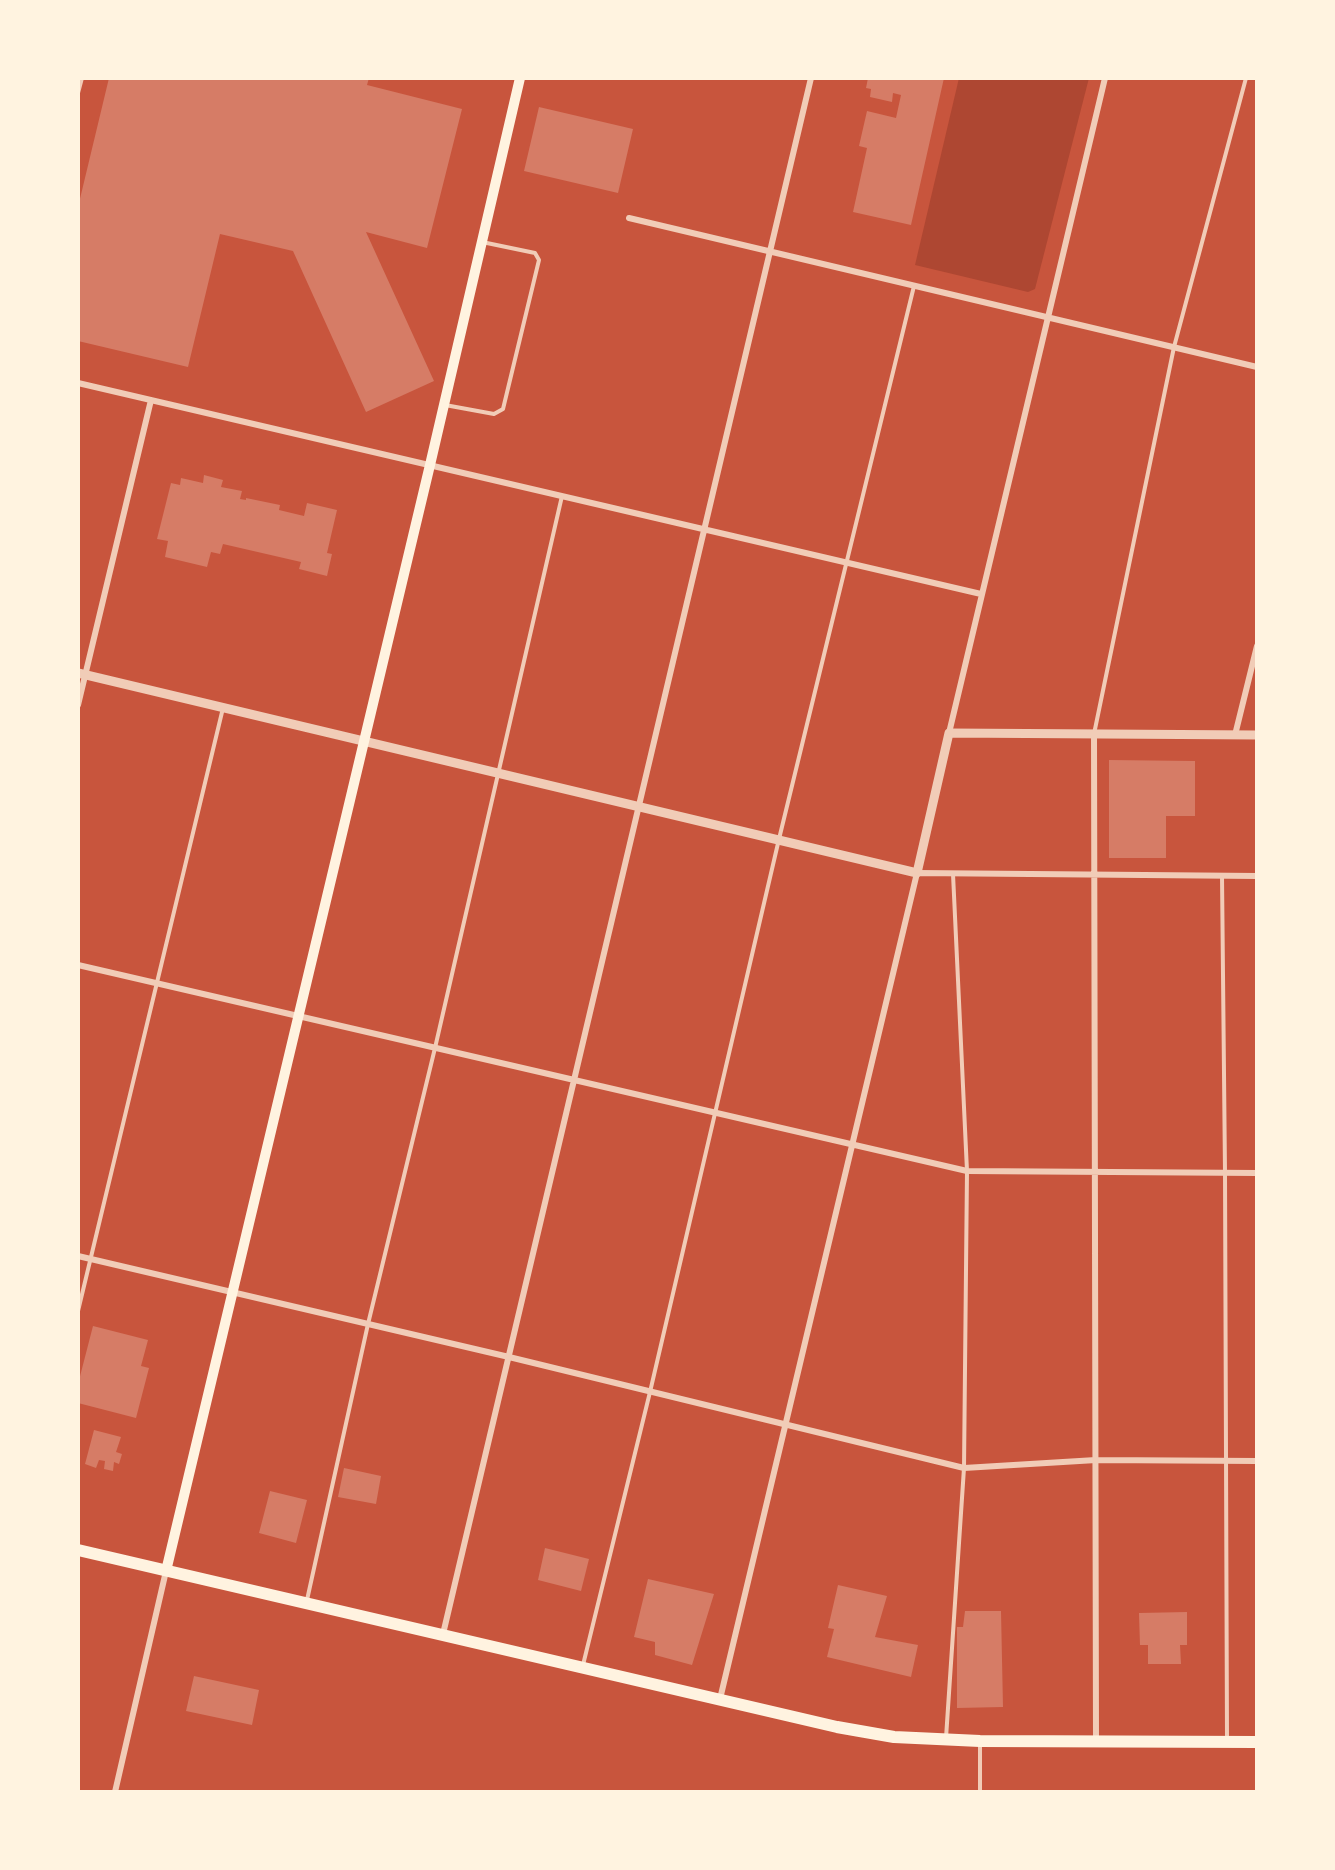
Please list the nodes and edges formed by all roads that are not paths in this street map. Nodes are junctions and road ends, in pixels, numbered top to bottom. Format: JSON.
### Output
{"nodes":[{"id":1,"x":81,"y":78,"type":"edge"},
{"id":2,"x":520,"y":78,"type":"edge"},
{"id":3,"x":811,"y":78,"type":"edge"},
{"id":4,"x":1106,"y":78,"type":"edge"},
{"id":5,"x":1246,"y":78,"type":"edge"},
{"id":6,"x":78,"y":93,"type":"edge"},
{"id":7,"x":629,"y":218,"type":"dead end"},
{"id":8,"x":482,"y":242,"type":"junction"},
{"id":9,"x":770,"y":252,"type":"junction"},
{"id":10,"x":914,"y":286,"type":"junction"},
{"id":11,"x":1048,"y":317,"type":"junction"},
{"id":12,"x":1174,"y":347,"type":"junction"},
{"id":13,"x":1257,"y":367,"type":"edge"},
{"id":14,"x":78,"y":383,"type":"edge"},
{"id":15,"x":151,"y":400,"type":"junction"},
{"id":16,"x":444,"y":405,"type":"junction"},
{"id":17,"x":430,"y":465,"type":"junction"},
{"id":18,"x":562,"y":496,"type":"junction"},
{"id":19,"x":704,"y":529,"type":"junction"},
{"id":20,"x":847,"y":562,"type":"junction"},
{"id":21,"x":981,"y":594,"type":"junction"},
{"id":22,"x":1257,"y":646,"type":"edge"},
{"id":23,"x":82,"y":674,"type":"edge"},
{"id":24,"x":78,"y":705,"type":"edge"},
{"id":25,"x":223,"y":707,"type":"junction"},
{"id":26,"x":949,"y":733,"type":"junction"},
{"id":27,"x":1094,"y":734,"type":"junction"},
{"id":28,"x":1235,"y":735,"type":"junction"},
{"id":29,"x":1257,"y":735,"type":"edge"},
{"id":30,"x":363,"y":740,"type":"junction"},
{"id":31,"x":497,"y":772,"type":"junction"},
{"id":32,"x":639,"y":806,"type":"junction"},
{"id":33,"x":779,"y":839,"type":"junction"},
{"id":34,"x":917,"y":873,"type":"junction"},
{"id":35,"x":953,"y":873,"type":"junction"},
{"id":36,"x":1094,"y":874,"type":"junction"},
{"id":37,"x":1222,"y":876,"type":"junction"},
{"id":38,"x":1257,"y":876,"type":"edge"},
{"id":39,"x":78,"y":965,"type":"edge"},
{"id":40,"x":157,"y":983,"type":"junction"},
{"id":41,"x":299,"y":1016,"type":"junction"},
{"id":42,"x":435,"y":1048,"type":"junction"},
{"id":43,"x":574,"y":1080,"type":"junction"},
{"id":44,"x":717,"y":1113,"type":"junction"},
{"id":45,"x":851,"y":1144,"type":"junction"},
{"id":46,"x":967,"y":1171,"type":"junction"},
{"id":47,"x":1095,"y":1172,"type":"junction"},
{"id":48,"x":1225,"y":1172,"type":"junction"},
{"id":49,"x":1257,"y":1173,"type":"edge"},
{"id":50,"x":78,"y":1256,"type":"edge"},
{"id":51,"x":91,"y":1259,"type":"junction"},
{"id":52,"x":233,"y":1293,"type":"junction"},
{"id":53,"x":78,"y":1311,"type":"edge"},
{"id":54,"x":368,"y":1324,"type":"junction"},
{"id":55,"x":509,"y":1357,"type":"junction"},
{"id":56,"x":650,"y":1392,"type":"junction"},
{"id":57,"x":786,"y":1425,"type":"junction"},
{"id":58,"x":1096,"y":1460,"type":"junction"},
{"id":59,"x":1227,"y":1461,"type":"junction"},
{"id":60,"x":1257,"y":1461,"type":"edge"},
{"id":61,"x":964,"y":1468,"type":"junction"},
{"id":62,"x":78,"y":1550,"type":"edge"},
{"id":63,"x":166,"y":1572,"type":"junction"},
{"id":64,"x":306,"y":1603,"type":"junction"},
{"id":65,"x":443,"y":1634,"type":"junction"},
{"id":66,"x":582,"y":1667,"type":"junction"},
{"id":67,"x":720,"y":1699,"type":"junction"},
{"id":68,"x":946,"y":1739,"type":"junction"},
{"id":69,"x":980,"y":1741,"type":"junction"},
{"id":70,"x":1096,"y":1742,"type":"junction"},
{"id":71,"x":1227,"y":1742,"type":"junction"},
{"id":72,"x":1257,"y":1742,"type":"edge"},
{"id":73,"x":115,"y":1792,"type":"edge"},
{"id":74,"x":980,"y":1792,"type":"edge"}],
"edges":[{"from":1,"to":6,"type":"lane"},
{"from":2,"to":8,"type":"main road"},
{"from":3,"to":9,"type":"street"},
{"from":4,"to":11,"type":"street"},
{"from":5,"to":12,"type":"lane"},
{"from":7,"to":9,"type":"street"},
{"from":8,"to":16,"type":"main road"},
{"from":8,"to":16,"type":"lane"},
{"from":9,"to":10,"type":"street"},
{"from":9,"to":19,"type":"street"},
{"from":10,"to":11,"type":"street"},
{"from":10,"to":20,"type":"lane"},
{"from":11,"to":12,"type":"street"},
{"from":11,"to":21,"type":"street"},
{"from":12,"to":13,"type":"street"},
{"from":12,"to":27,"type":"lane"},
{"from":14,"to":15,"type":"street"},
{"from":15,"to":17,"type":"street"},
{"from":15,"to":23,"type":"street"},
{"from":16,"to":17,"type":"main road"},
{"from":17,"to":18,"type":"street"},
{"from":17,"to":30,"type":"main road"},
{"from":18,"to":19,"type":"street"},
{"from":18,"to":31,"type":"lane"},
{"from":19,"to":20,"type":"street"},
{"from":19,"to":32,"type":"street"},
{"from":20,"to":21,"type":"street"},
{"from":20,"to":33,"type":"lane"},
{"from":21,"to":26,"type":"street"},
{"from":22,"to":28,"type":"street"},
{"from":23,"to":24,"type":"street"},
{"from":23,"to":25,"type":"street"},
{"from":25,"to":30,"type":"street"},
{"from":25,"to":40,"type":"lane"},
{"from":26,"to":27,"type":"street"},
{"from":26,"to":34,"type":"street"},
{"from":27,"to":28,"type":"street"},
{"from":27,"to":36,"type":"street"},
{"from":28,"to":29,"type":"street"},
{"from":30,"to":31,"type":"street"},
{"from":30,"to":41,"type":"main road"},
{"from":31,"to":32,"type":"street"},
{"from":31,"to":42,"type":"lane"},
{"from":32,"to":33,"type":"street"},
{"from":32,"to":43,"type":"street"},
{"from":33,"to":34,"type":"street"},
{"from":33,"to":44,"type":"lane"},
{"from":34,"to":35,"type":"street"},
{"from":34,"to":45,"type":"street"},
{"from":35,"to":36,"type":"street"},
{"from":35,"to":46,"type":"lane"},
{"from":36,"to":37,"type":"street"},
{"from":36,"to":47,"type":"street"},
{"from":37,"to":38,"type":"street"},
{"from":37,"to":48,"type":"lane"},
{"from":39,"to":40,"type":"street"},
{"from":40,"to":41,"type":"street"},
{"from":40,"to":51,"type":"lane"},
{"from":41,"to":42,"type":"street"},
{"from":41,"to":52,"type":"main road"},
{"from":42,"to":43,"type":"street"},
{"from":42,"to":54,"type":"lane"},
{"from":43,"to":44,"type":"street"},
{"from":43,"to":55,"type":"street"},
{"from":44,"to":45,"type":"street"},
{"from":44,"to":56,"type":"lane"},
{"from":45,"to":46,"type":"street"},
{"from":45,"to":57,"type":"street"},
{"from":46,"to":47,"type":"street"},
{"from":46,"to":61,"type":"lane"},
{"from":47,"to":48,"type":"street"},
{"from":47,"to":58,"type":"street"},
{"from":48,"to":49,"type":"street"},
{"from":48,"to":59,"type":"lane"},
{"from":50,"to":51,"type":"street"},
{"from":51,"to":52,"type":"street"},
{"from":51,"to":53,"type":"lane"},
{"from":52,"to":54,"type":"street"},
{"from":52,"to":63,"type":"main road"},
{"from":54,"to":55,"type":"street"},
{"from":54,"to":64,"type":"lane"},
{"from":55,"to":56,"type":"street"},
{"from":55,"to":65,"type":"street"},
{"from":56,"to":57,"type":"street"},
{"from":56,"to":66,"type":"lane"},
{"from":57,"to":61,"type":"street"},
{"from":57,"to":67,"type":"street"},
{"from":58,"to":59,"type":"street"},
{"from":58,"to":61,"type":"street"},
{"from":58,"to":70,"type":"street"},
{"from":59,"to":60,"type":"street"},
{"from":59,"to":71,"type":"lane"},
{"from":61,"to":68,"type":"lane"},
{"from":62,"to":63,"type":"main road"},
{"from":63,"to":64,"type":"main road"},
{"from":63,"to":73,"type":"street"},
{"from":64,"to":65,"type":"main road"},
{"from":65,"to":66,"type":"main road"},
{"from":66,"to":67,"type":"main road"},
{"from":67,"to":68,"type":"main road"},
{"from":68,"to":69,"type":"main road"},
{"from":69,"to":70,"type":"main road"},
{"from":69,"to":74,"type":"lane"},
{"from":70,"to":71,"type":"main road"},
{"from":71,"to":72,"type":"main road"}]}
